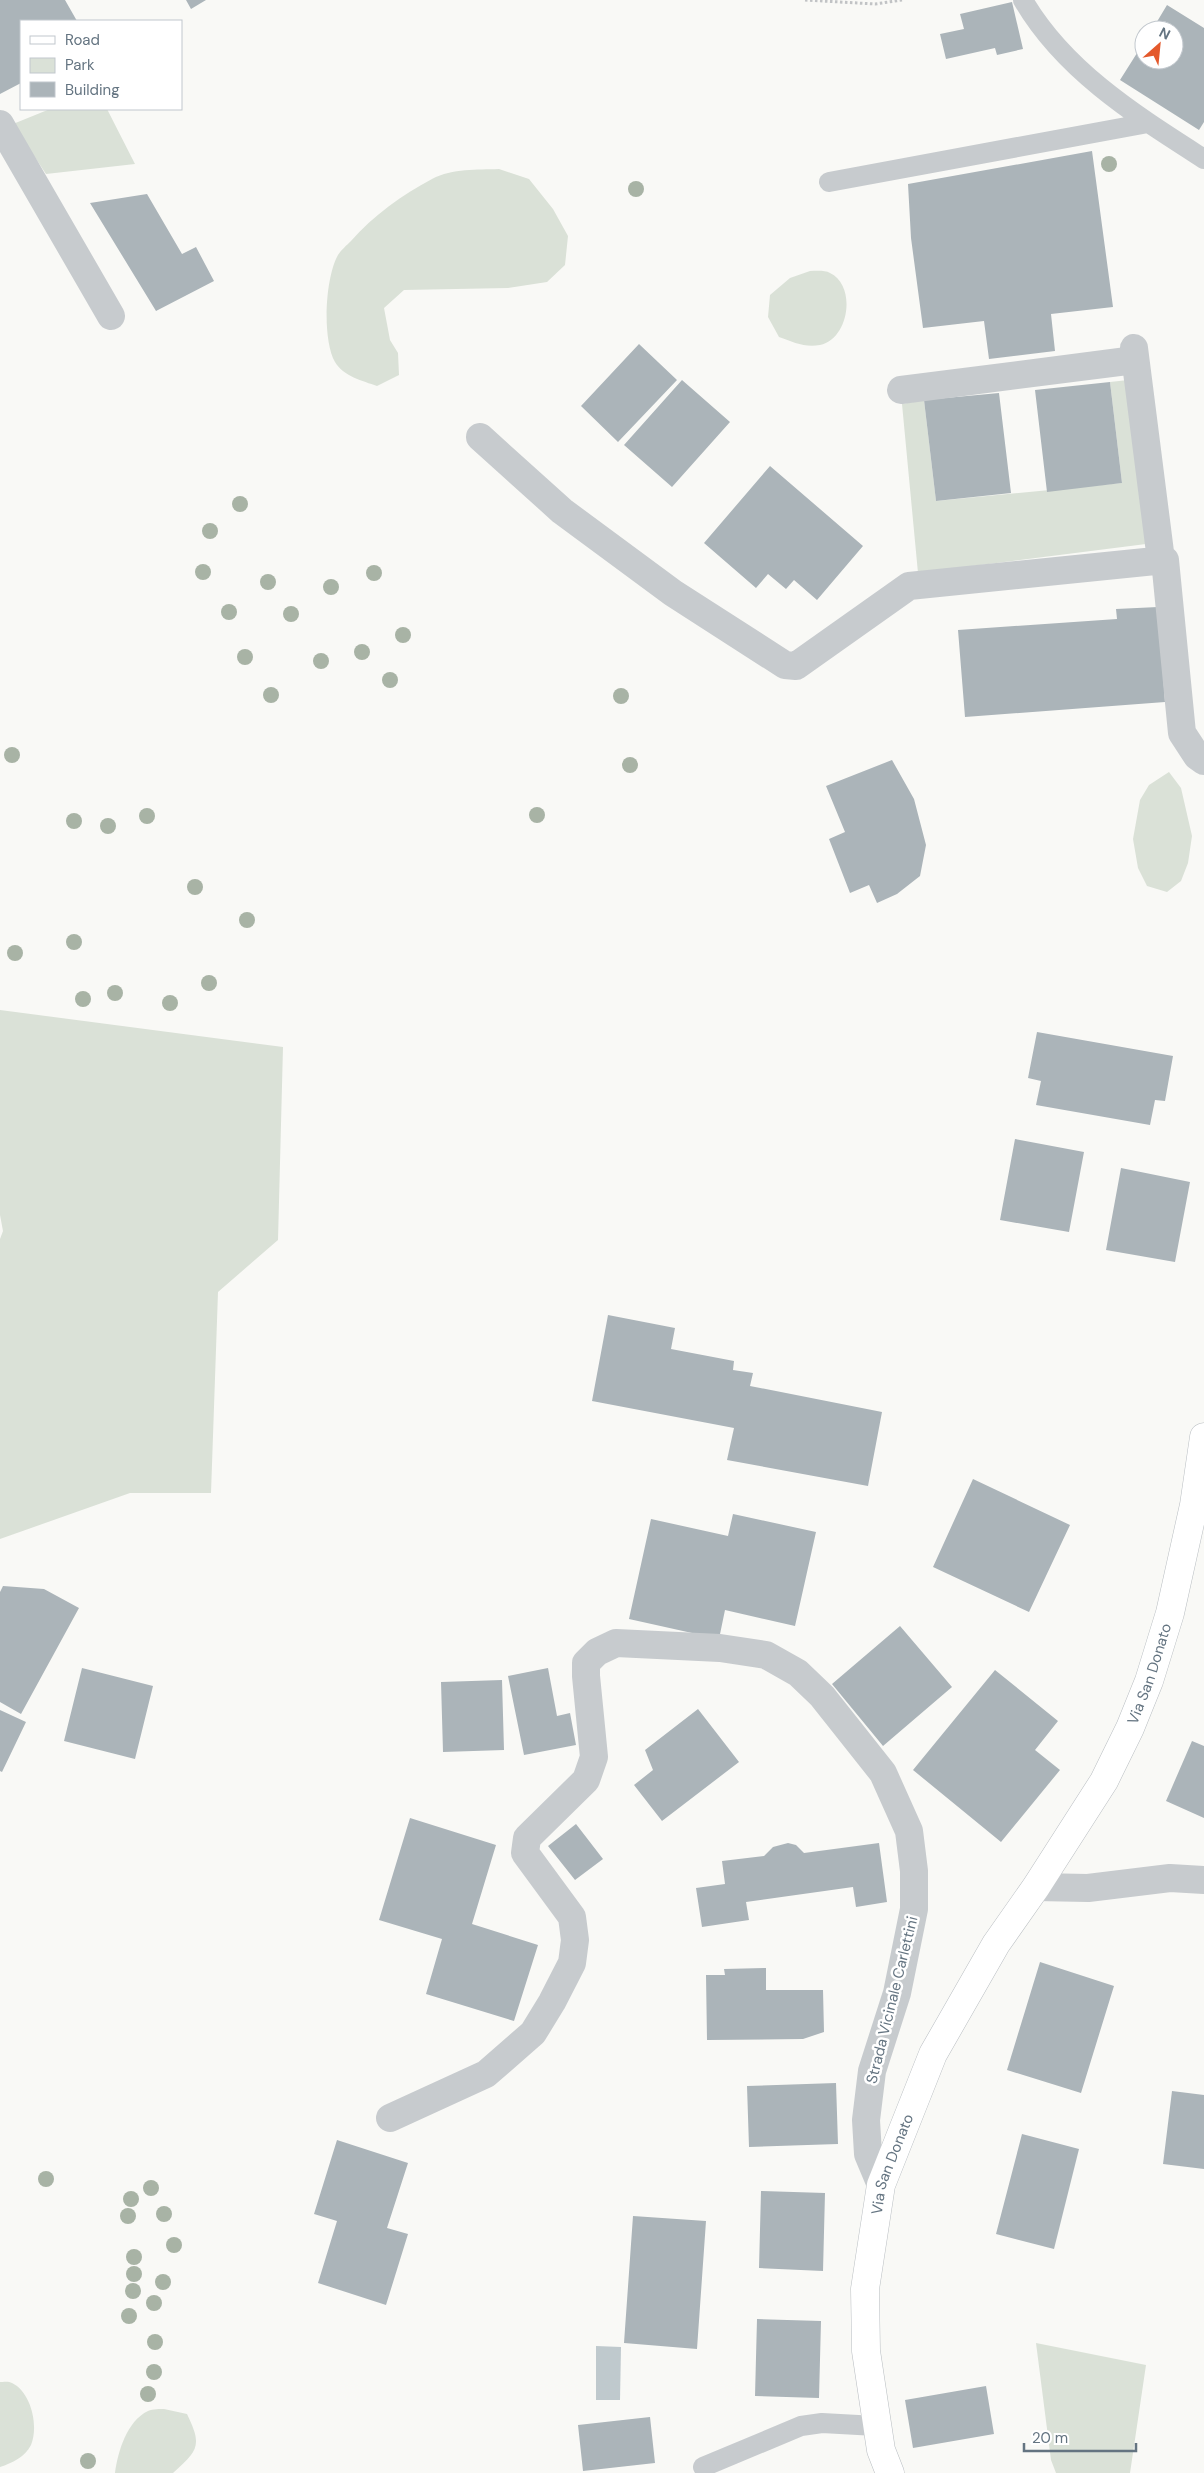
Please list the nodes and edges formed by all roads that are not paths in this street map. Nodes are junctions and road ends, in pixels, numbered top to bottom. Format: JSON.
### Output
{"nodes":[{"id":1,"x":1023,"y":0,"type":"edge"},
{"id":2,"x":1148,"y":123,"type":"junction"},
{"id":3,"x":0,"y":124,"type":"edge"},
{"id":4,"x":1204,"y":159,"type":"edge"},
{"id":5,"x":829,"y":182,"type":"dead end"},
{"id":6,"x":111,"y":316,"type":"dead end"},
{"id":7,"x":901,"y":390,"type":"dead end"},
{"id":8,"x":480,"y":437,"type":"dead end"},
{"id":9,"x":1161,"y":560,"type":"junction"},
{"id":10,"x":1204,"y":761,"type":"edge"},
{"id":11,"x":1204,"y":1437,"type":"edge"},
{"id":12,"x":1204,"y":1880,"type":"edge"},
{"id":13,"x":1036,"y":1887,"type":"junction"},
{"id":14,"x":390,"y":2118,"type":"dead end"},
{"id":15,"x":881,"y":2185,"type":"junction"},
{"id":16,"x":876,"y":2426,"type":"junction"},
{"id":17,"x":703,"y":2467,"type":"dead end"},
{"id":18,"x":890,"y":2473,"type":"edge"}],
"edges":[{"from":1,"to":2,"type":"lane"},
{"from":2,"to":4,"type":"lane"},
{"from":2,"to":5,"type":"lane"},
{"from":3,"to":6,"type":"street"},
{"from":7,"to":9,"type":"street"},
{"from":8,"to":9,"type":"street"},
{"from":9,"to":10,"type":"street"},
{"from":11,"to":13,"type":"street","name":"Via San Donato"},
{"from":12,"to":13,"type":"street"},
{"from":13,"to":15,"type":"street","name":"Via San Donato"},
{"from":14,"to":15,"type":"street","name":"Strada Vicinale Carlettini"},
{"from":15,"to":16,"type":"street","name":"Via San Donato"},
{"from":16,"to":17,"type":"lane"},
{"from":16,"to":18,"type":"street","name":"Via San Donato"}]}
